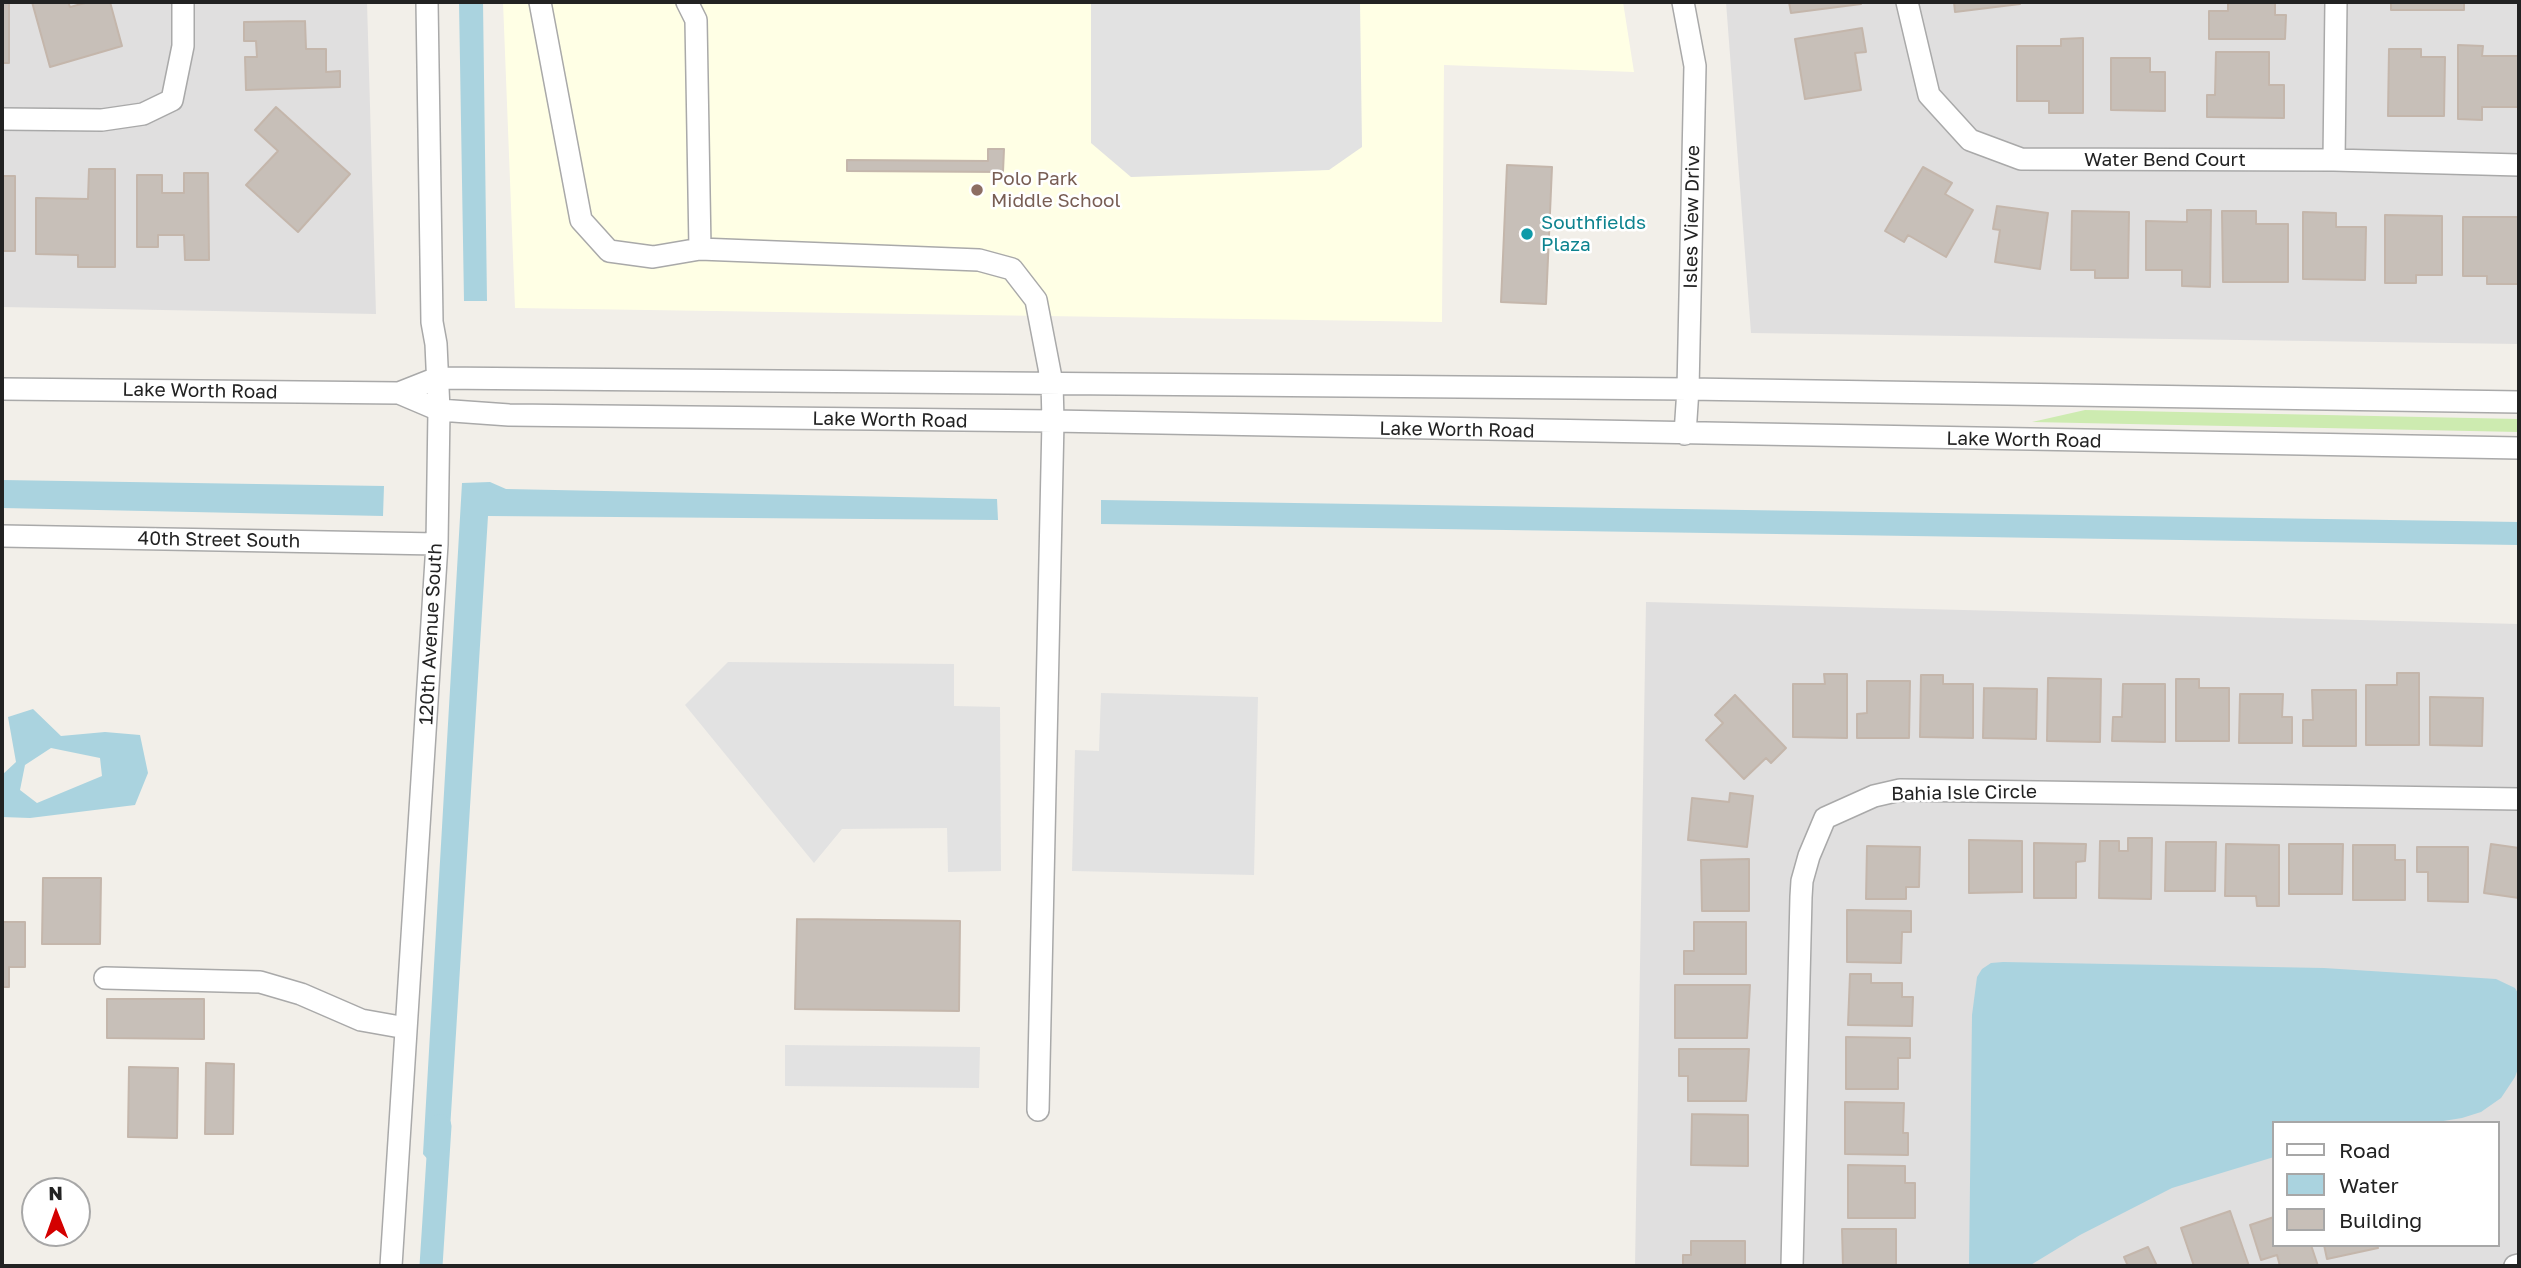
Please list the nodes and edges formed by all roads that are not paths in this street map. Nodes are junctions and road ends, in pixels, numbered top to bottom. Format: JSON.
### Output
{"nodes":[{"id":1,"x":183,"y":2,"type":"edge"},
{"id":2,"x":427,"y":2,"type":"edge"},
{"id":3,"x":540,"y":2,"type":"edge"},
{"id":4,"x":687,"y":2,"type":"edge"},
{"id":5,"x":1683,"y":2,"type":"edge"},
{"id":6,"x":1907,"y":2,"type":"edge"},
{"id":7,"x":2336,"y":2,"type":"edge"},
{"id":8,"x":2,"y":119,"type":"edge"},
{"id":9,"x":2334,"y":160,"type":"junction"},
{"id":10,"x":2519,"y":164,"type":"edge"},
{"id":11,"x":701,"y":249,"type":"junction"},
{"id":12,"x":437,"y":378,"type":"junction"},
{"id":13,"x":1052,"y":383,"type":"junction"},
{"id":14,"x":2,"y":389,"type":"edge"},
{"id":15,"x":1688,"y":389,"type":"junction"},
{"id":16,"x":398,"y":393,"type":"junction"},
{"id":17,"x":2519,"y":402,"type":"edge"},
{"id":18,"x":439,"y":410,"type":"junction"},
{"id":19,"x":1053,"y":422,"type":"junction"},
{"id":20,"x":1685,"y":434,"type":"junction"},
{"id":21,"x":2519,"y":447,"type":"edge"},
{"id":22,"x":2,"y":536,"type":"edge"},
{"id":23,"x":437,"y":544,"type":"junction"},
{"id":24,"x":2519,"y":799,"type":"edge"},
{"id":25,"x":105,"y":978,"type":"dead end"},
{"id":26,"x":406,"y":1028,"type":"junction"},
{"id":27,"x":1038,"y":1110,"type":"dead end"},
{"id":28,"x":391,"y":1266,"type":"edge"},
{"id":29,"x":1792,"y":1266,"type":"edge"}],
"edges":[{"from":1,"to":8,"type":"street"},
{"from":2,"to":12,"type":"street","name":"120th Avenue South"},
{"from":3,"to":11,"type":"street"},
{"from":4,"to":11,"type":"street"},
{"from":5,"to":15,"type":"street","name":"Isles View Drive"},
{"from":6,"to":9,"type":"street","name":"Water Bend Court"},
{"from":7,"to":9,"type":"street"},
{"from":9,"to":10,"type":"street","name":"Water Bend Court"},
{"from":11,"to":13,"type":"street"},
{"from":12,"to":13,"type":"street","name":"Lake Worth Road"},
{"from":12,"to":16,"type":"street","name":"Lake Worth Road"},
{"from":12,"to":18,"type":"street","name":"120th Avenue South"},
{"from":13,"to":15,"type":"street","name":"Lake Worth Road"},
{"from":13,"to":19,"type":"street"},
{"from":14,"to":16,"type":"street","name":"Lake Worth Road"},
{"from":15,"to":17,"type":"street","name":"Lake Worth Road"},
{"from":15,"to":20,"type":"street","name":"Isles View Drive"},
{"from":16,"to":18,"type":"street","name":"Lake Worth Road"},
{"from":18,"to":19,"type":"street","name":"Lake Worth Road"},
{"from":18,"to":23,"type":"street","name":"120th Avenue South"},
{"from":19,"to":20,"type":"street","name":"Lake Worth Road"},
{"from":19,"to":27,"type":"street"},
{"from":20,"to":21,"type":"street","name":"Lake Worth Road"},
{"from":22,"to":23,"type":"street","name":"40th Street South"},
{"from":23,"to":26,"type":"street","name":"120th Avenue South"},
{"from":24,"to":29,"type":"street","name":"Bahia Isle Circle"},
{"from":25,"to":26,"type":"street"},
{"from":26,"to":28,"type":"street","name":"120th Avenue South"}]}
